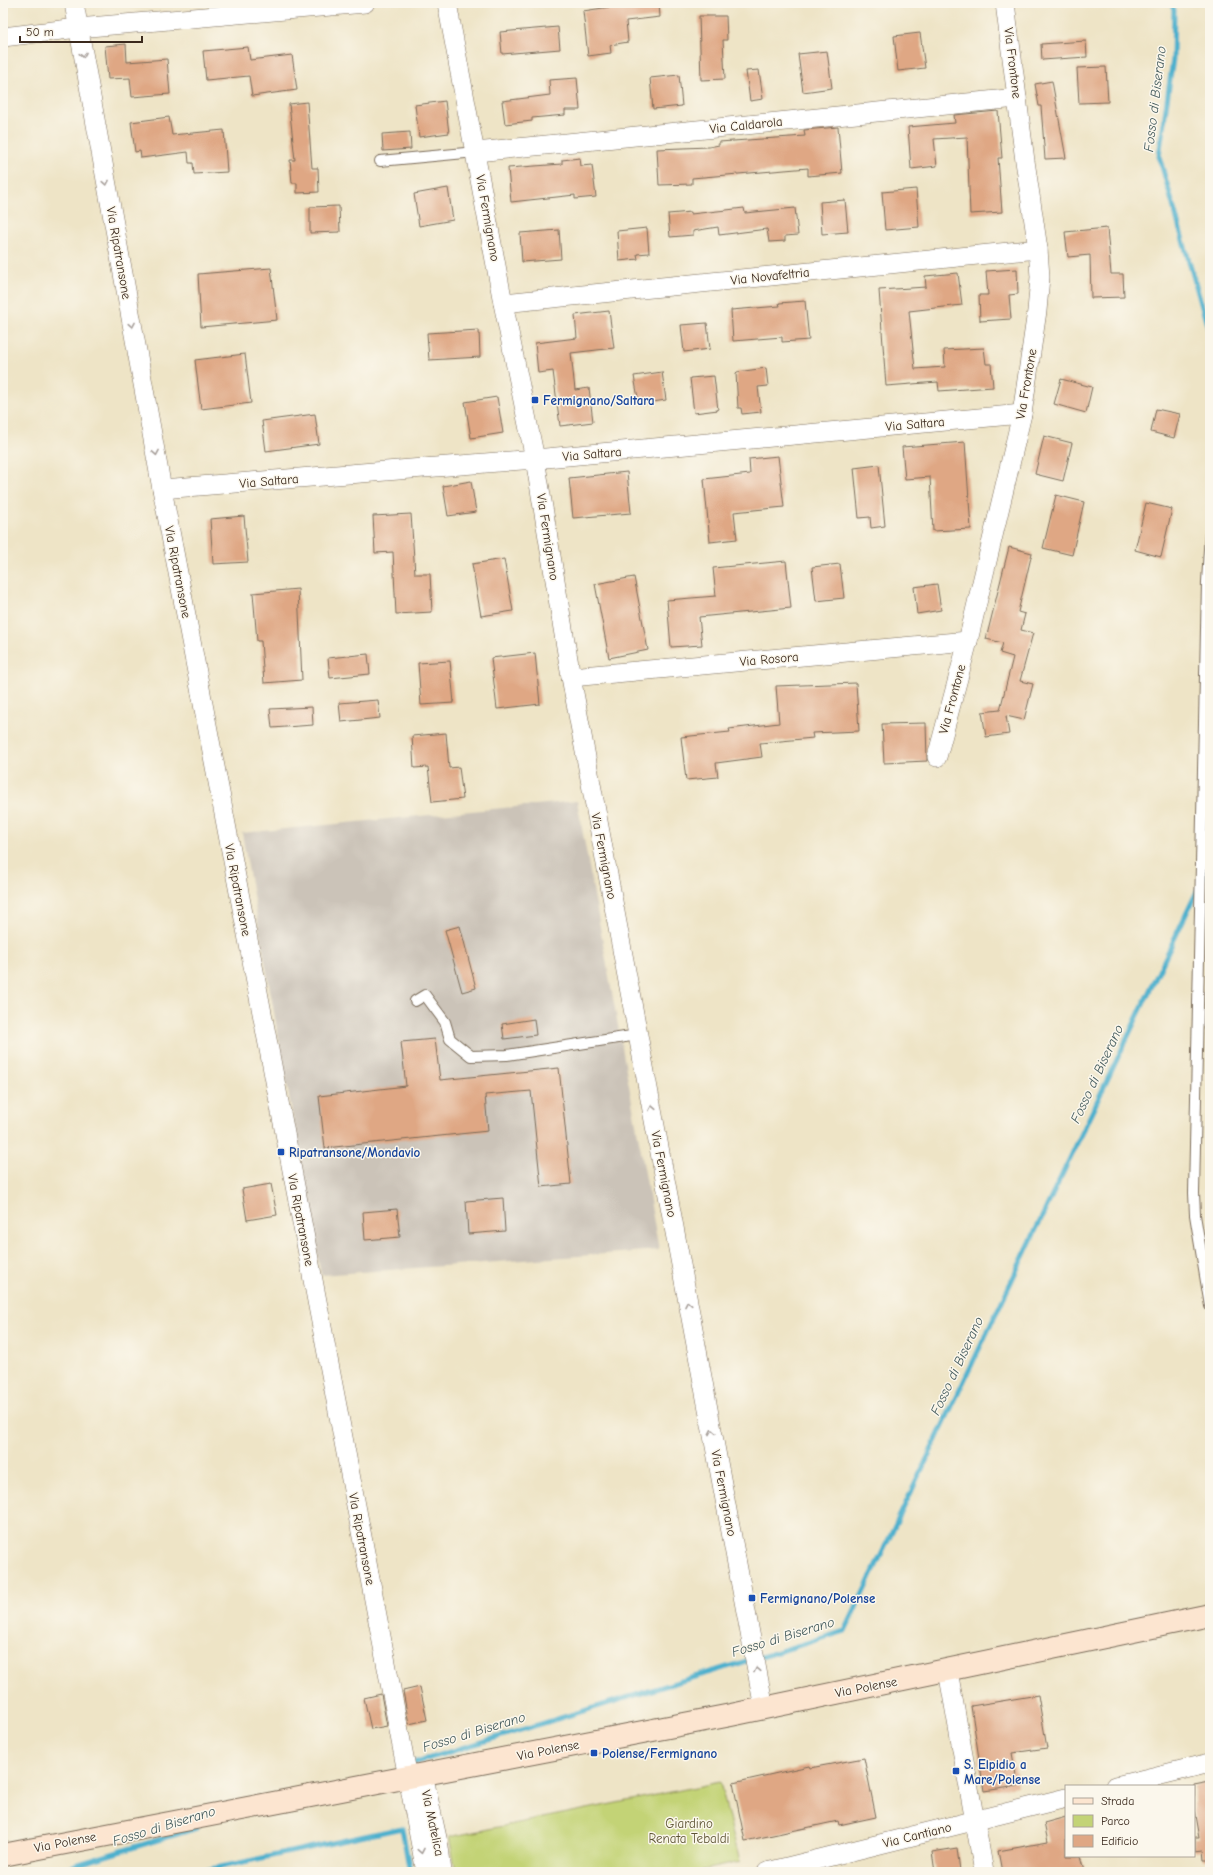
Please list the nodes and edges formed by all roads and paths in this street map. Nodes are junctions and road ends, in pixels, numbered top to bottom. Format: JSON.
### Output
{"nodes":[{"id":1,"x":74,"y":3,"type":"edge"},
{"id":2,"x":365,"y":3,"type":"edge"},
{"id":3,"x":447,"y":3,"type":"edge"},
{"id":4,"x":1005,"y":3,"type":"edge"},
{"id":5,"x":78,"y":28,"type":"junction"},
{"id":6,"x":3,"y":37,"type":"edge"},
{"id":7,"x":1017,"y":98,"type":"junction"},
{"id":8,"x":476,"y":152,"type":"junction"},
{"id":9,"x":380,"y":161,"type":"dead end"},
{"id":10,"x":1038,"y":249,"type":"junction"},
{"id":11,"x":503,"y":303,"type":"junction"},
{"id":12,"x":1022,"y":414,"type":"junction"},
{"id":13,"x":535,"y":459,"type":"junction"},
{"id":14,"x":162,"y":489,"type":"junction"},
{"id":15,"x":1210,"y":532,"type":"edge"},
{"id":16,"x":968,"y":641,"type":"junction"},
{"id":17,"x":571,"y":677,"type":"junction"},
{"id":18,"x":937,"y":757,"type":"dead end"},
{"id":19,"x":415,"y":1001,"type":"dead end"},
{"id":20,"x":638,"y":1035,"type":"junction"},
{"id":21,"x":1210,"y":1306,"type":"edge"},
{"id":22,"x":1210,"y":1614,"type":"edge"},
{"id":23,"x":948,"y":1671,"type":"junction"},
{"id":24,"x":764,"y":1708,"type":"junction"},
{"id":25,"x":1210,"y":1763,"type":"edge"},
{"id":26,"x":417,"y":1785,"type":"junction"},
{"id":27,"x":1120,"y":1785,"type":"edge"},
{"id":28,"x":1065,"y":1798,"type":"edge"},
{"id":29,"x":974,"y":1821,"type":"junction"},
{"id":30,"x":426,"y":1828,"type":"junction"},
{"id":31,"x":3,"y":1855,"type":"edge"},
{"id":32,"x":426,"y":1872,"type":"edge"},
{"id":33,"x":442,"y":1872,"type":"edge"},
{"id":34,"x":767,"y":1872,"type":"edge"},
{"id":35,"x":984,"y":1872,"type":"edge"}],
"edges":[{"from":1,"to":5,"type":"street","name":"Via Ripatransone"},
{"from":2,"to":5,"type":"street"},
{"from":3,"to":8,"type":"street","name":"Via Fermignano"},
{"from":4,"to":7,"type":"street","name":"Via Frontone"},
{"from":5,"to":6,"type":"street"},
{"from":5,"to":14,"type":"street","name":"Via Ripatransone","one_way":true},
{"from":7,"to":8,"type":"street","name":"Via Caldarola"},
{"from":7,"to":10,"type":"street","name":"Via Frontone"},
{"from":8,"to":9,"type":"lane"},
{"from":8,"to":11,"type":"street","name":"Via Fermignano"},
{"from":10,"to":11,"type":"street","name":"Via Novafeltria"},
{"from":10,"to":12,"type":"street","name":"Via Frontone"},
{"from":11,"to":13,"type":"street","name":"Via Fermignano"},
{"from":12,"to":13,"type":"street","name":"Via Saltara"},
{"from":12,"to":16,"type":"street","name":"Via Frontone"},
{"from":13,"to":14,"type":"street","name":"Via Saltara"},
{"from":13,"to":17,"type":"street","name":"Via Fermignano"},
{"from":14,"to":26,"type":"street","name":"Via Ripatransone"},
{"from":15,"to":21,"type":"lane"},
{"from":16,"to":17,"type":"street","name":"Via Rosora"},
{"from":16,"to":18,"type":"street","name":"Via Frontone"},
{"from":17,"to":20,"type":"street","name":"Via Fermignano"},
{"from":19,"to":20,"type":"lane"},
{"from":24,"to":20,"type":"street","name":"Via Fermignano","one_way":true},
{"from":22,"to":23,"type":"main road","name":"Via Polense"},
{"from":23,"to":24,"type":"main road","name":"Via Polense"},
{"from":23,"to":29,"type":"street"},
{"from":24,"to":26,"type":"main road","name":"Via Polense"},
{"from":25,"to":27,"type":"street"},
{"from":26,"to":30,"type":"street","name":"Via Matelica"},
{"from":26,"to":31,"type":"main road","name":"Via Polense"},
{"from":28,"to":29,"type":"street","name":"Via Cantiano"},
{"from":29,"to":34,"type":"street","name":"Via Cantiano"},
{"from":29,"to":35,"type":"street"},
{"from":30,"to":32,"type":"street","name":"Via Matelica","one_way":true},
{"from":30,"to":33,"type":"street","name":"Via Matelica"}]}
